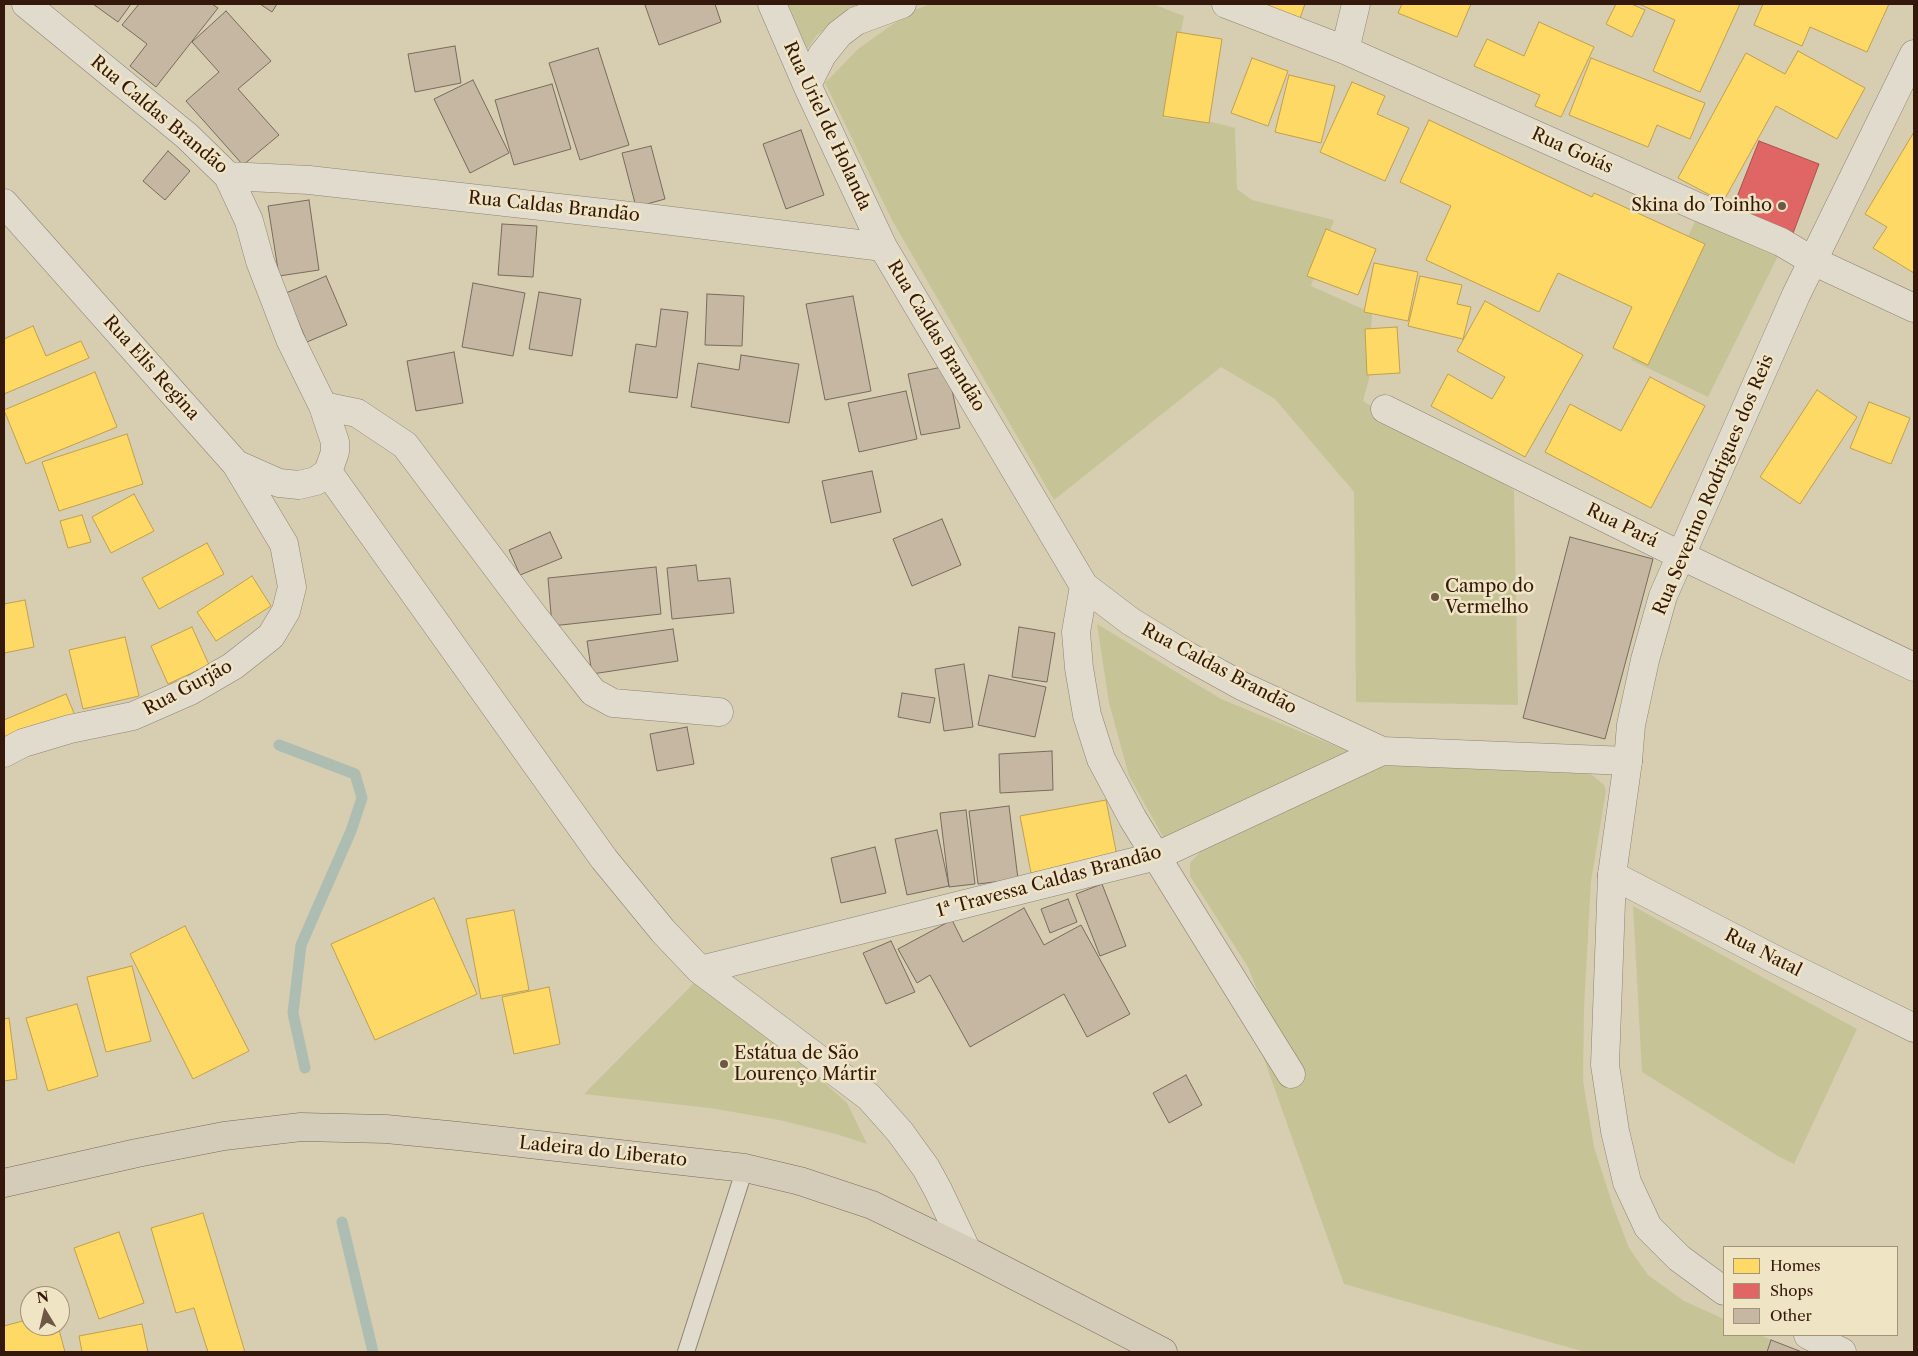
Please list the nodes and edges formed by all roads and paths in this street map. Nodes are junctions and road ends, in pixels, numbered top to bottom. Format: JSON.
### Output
{"nodes":[{"id":1,"x":26,"y":4,"type":"edge"},
{"id":2,"x":772,"y":4,"type":"edge"},
{"id":3,"x":902,"y":4,"type":"edge"},
{"id":4,"x":1226,"y":4,"type":"edge"},
{"id":5,"x":1356,"y":4,"type":"edge"},
{"id":6,"x":1346,"y":50,"type":"junction"},
{"id":7,"x":1914,"y":54,"type":"edge"},
{"id":8,"x":807,"y":85,"type":"junction"},
{"id":9,"x":228,"y":176,"type":"junction"},
{"id":10,"x":4,"y":203,"type":"edge"},
{"id":11,"x":883,"y":247,"type":"junction"},
{"id":12,"x":1813,"y":260,"type":"junction"},
{"id":13,"x":1914,"y":308,"type":"edge"},
{"id":14,"x":324,"y":406,"type":"junction"},
{"id":15,"x":1385,"y":409,"type":"dead end"},
{"id":16,"x":236,"y":464,"type":"junction"},
{"id":17,"x":328,"y":472,"type":"junction"},
{"id":18,"x":284,"y":544,"type":"joint"},
{"id":19,"x":1682,"y":556,"type":"junction"},
{"id":20,"x":1084,"y":586,"type":"junction"},
{"id":21,"x":1914,"y":667,"type":"edge"},
{"id":22,"x":719,"y":712,"type":"dead end"},
{"id":23,"x":1382,"y":751,"type":"junction"},
{"id":24,"x":4,"y":753,"type":"edge"},
{"id":25,"x":1628,"y":761,"type":"junction"},
{"id":26,"x":1157,"y":856,"type":"junction"},
{"id":27,"x":1612,"y":875,"type":"junction"},
{"id":28,"x":700,"y":970,"type":"junction"},
{"id":29,"x":1914,"y":1028,"type":"edge"},
{"id":30,"x":1291,"y":1074,"type":"dead end"},
{"id":31,"x":745,"y":1168,"type":"junction"},
{"id":32,"x":4,"y":1183,"type":"edge"},
{"id":33,"x":967,"y":1251,"type":"junction"},
{"id":34,"x":1723,"y":1290,"type":"edge"},
{"id":35,"x":1810,"y":1336,"type":"edge"},
{"id":36,"x":686,"y":1352,"type":"edge"},
{"id":37,"x":1163,"y":1352,"type":"edge"},
{"id":38,"x":1842,"y":1352,"type":"edge"}],
"edges":[{"from":1,"to":9,"type":"street","name":"Rua Caldas Brandão"},
{"from":2,"to":8,"type":"street","name":"Rua Uriel de Holanda"},
{"from":3,"to":8,"type":"street"},
{"from":4,"to":6,"type":"street","name":"Rua Goiás"},
{"from":5,"to":6,"type":"street"},
{"from":6,"to":12,"type":"street","name":"Rua Goiás"},
{"from":7,"to":12,"type":"street","name":"Rua Severino Rodrigues dos Reis"},
{"from":8,"to":11,"type":"street","name":"Rua Uriel de Holanda"},
{"from":9,"to":11,"type":"street","name":"Rua Caldas Brandão"},
{"from":9,"to":14,"type":"street"},
{"from":10,"to":16,"type":"street","name":"Rua Elis Regina"},
{"from":11,"to":20,"type":"street","name":"Rua Caldas Brandão"},
{"from":12,"to":13,"type":"street","name":"Rua Goiás"},
{"from":12,"to":19,"type":"street","name":"Rua Severino Rodrigues dos Reis"},
{"from":14,"to":17,"type":"street"},
{"from":14,"to":22,"type":"street"},
{"from":15,"to":19,"type":"street","name":"Rua Pará"},
{"from":16,"to":17,"type":"street"},
{"from":16,"to":18,"type":"street","name":"Rua Elis Regina"},
{"from":17,"to":28,"type":"street"},
{"from":18,"to":24,"type":"street","name":"Rua Gurjão"},
{"from":19,"to":21,"type":"street","name":"Rua Pará"},
{"from":19,"to":25,"type":"street","name":"Rua Severino Rodrigues dos Reis"},
{"from":20,"to":23,"type":"street","name":"Rua Caldas Brandão"},
{"from":20,"to":26,"type":"street"},
{"from":23,"to":25,"type":"street","name":"Rua Caldas Brandão"},
{"from":23,"to":26,"type":"street","name":"1ª Travessa Caldas Brandão"},
{"from":25,"to":27,"type":"street","name":"Rua Severino Rodrigues dos Reis"},
{"from":26,"to":28,"type":"street","name":"1ª Travessa Caldas Brandão"},
{"from":26,"to":30,"type":"street"},
{"from":27,"to":29,"type":"street","name":"Rua Natal"},
{"from":27,"to":34,"type":"street","name":"Rua Severino Rodrigues dos Reis"},
{"from":28,"to":33,"type":"street"},
{"from":31,"to":32,"type":"main road","name":"Ladeira do Liberato"},
{"from":31,"to":33,"type":"main road","name":"Ladeira do Liberato"},
{"from":31,"to":36,"type":"lane"},
{"from":33,"to":37,"type":"main road","name":"Ladeira do Liberato"},
{"from":35,"to":38,"type":"street"}]}
